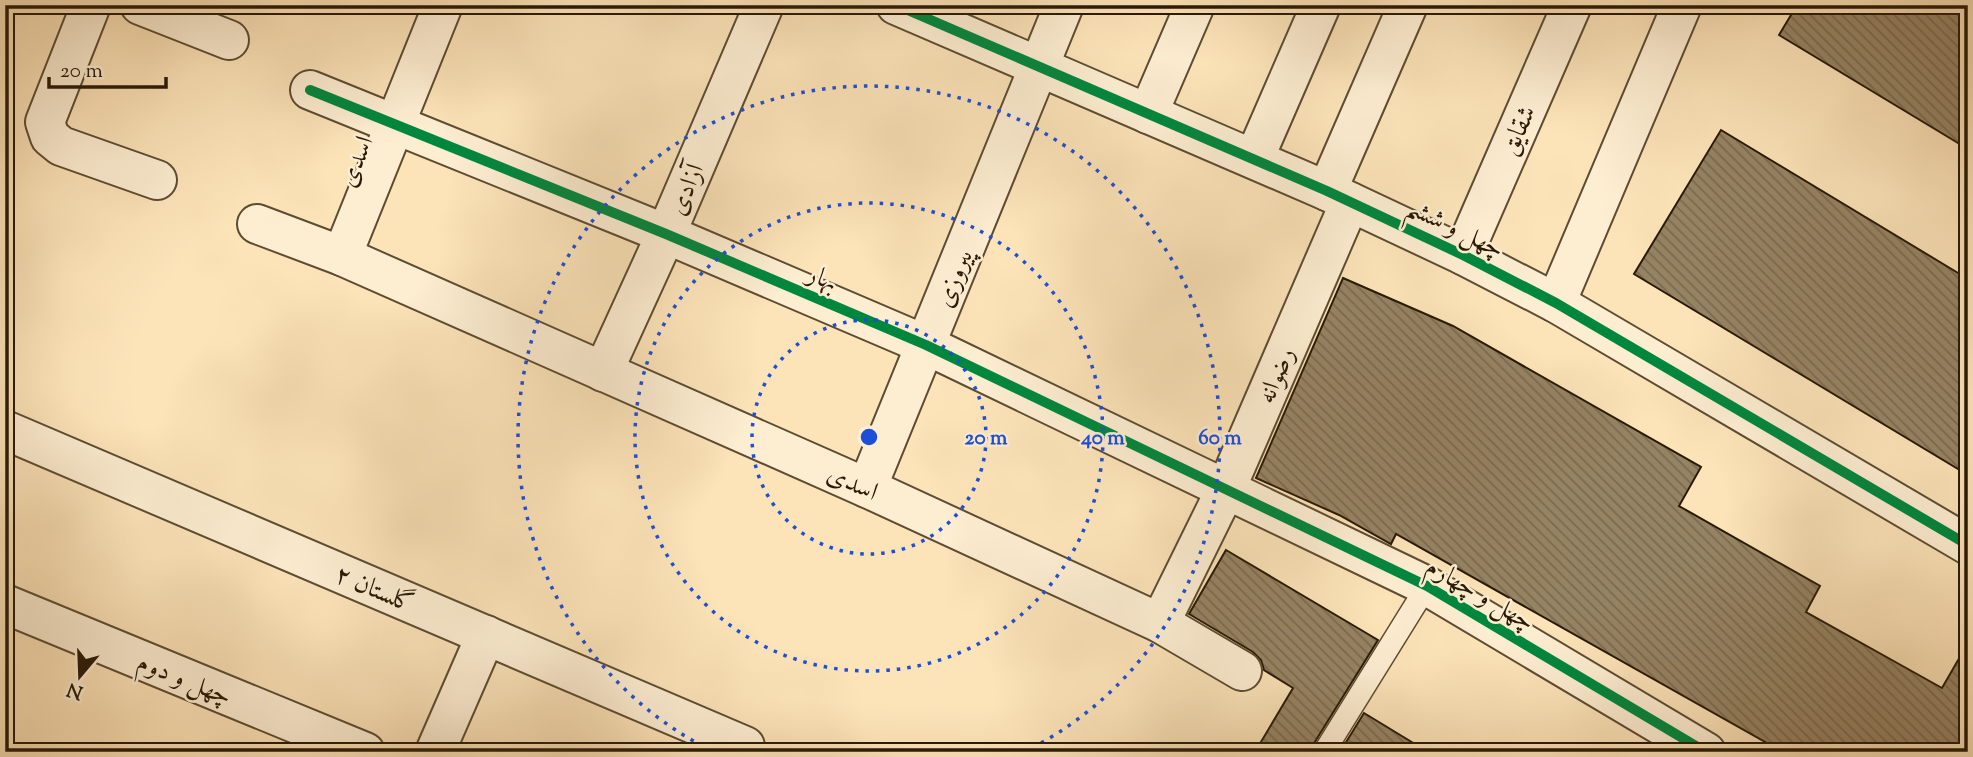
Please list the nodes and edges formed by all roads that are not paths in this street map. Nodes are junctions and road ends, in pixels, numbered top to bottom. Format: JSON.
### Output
{"nodes":[{"id":1,"x":91,"y":5,"type":"edge"},
{"id":2,"x":140,"y":5,"type":"edge"},
{"id":3,"x":443,"y":5,"type":"edge"},
{"id":4,"x":764,"y":5,"type":"edge"},
{"id":5,"x":1064,"y":5,"type":"edge"},
{"id":6,"x":1195,"y":5,"type":"edge"},
{"id":7,"x":1321,"y":5,"type":"edge"},
{"id":8,"x":1408,"y":5,"type":"edge"},
{"id":9,"x":1572,"y":5,"type":"edge"},
{"id":10,"x":1682,"y":5,"type":"edge"},
{"id":11,"x":921,"y":10,"type":"edge"},
{"id":12,"x":229,"y":40,"type":"dead end"},
{"id":13,"x":1038,"y":66,"type":"junction"},
{"id":14,"x":310,"y":90,"type":"dead end"},
{"id":15,"x":1148,"y":114,"type":"junction"},
{"id":16,"x":394,"y":124,"type":"junction"},
{"id":17,"x":1254,"y":159,"type":"junction"},
{"id":18,"x":157,"y":180,"type":"dead end"},
{"id":19,"x":1338,"y":196,"type":"junction"},
{"id":20,"x":257,"y":224,"type":"dead end"},
{"id":21,"x":666,"y":234,"type":"junction"},
{"id":22,"x":1463,"y":255,"type":"junction"},
{"id":23,"x":342,"y":256,"type":"junction"},
{"id":24,"x":1556,"y":303,"type":"junction"},
{"id":25,"x":926,"y":345,"type":"junction"},
{"id":26,"x":603,"y":372,"type":"junction"},
{"id":27,"x":5,"y":429,"type":"edge"},
{"id":28,"x":867,"y":488,"type":"junction"},
{"id":29,"x":1226,"y":489,"type":"junction"},
{"id":30,"x":1968,"y":545,"type":"edge"},
{"id":31,"x":1427,"y":586,"type":"junction"},
{"id":32,"x":5,"y":604,"type":"edge"},
{"id":33,"x":1160,"y":623,"type":"junction"},
{"id":34,"x":486,"y":635,"type":"junction"},
{"id":35,"x":1241,"y":671,"type":"dead end"},
{"id":36,"x":745,"y":746,"type":"dead end"},
{"id":37,"x":365,"y":752,"type":"edge"},
{"id":38,"x":435,"y":752,"type":"edge"},
{"id":39,"x":1324,"y":752,"type":"edge"},
{"id":40,"x":1706,"y":752,"type":"edge"}],
"edges":[{"from":1,"to":18,"type":"street"},
{"from":2,"to":12,"type":"street"},
{"from":3,"to":16,"type":"street","name":"اسدی"},
{"from":4,"to":21,"type":"street","name":"آزادی"},
{"from":5,"to":13,"type":"street","name":"پیروزی"},
{"from":6,"to":15,"type":"street"},
{"from":7,"to":17,"type":"street"},
{"from":8,"to":19,"type":"street","name":"رضوانه"},
{"from":9,"to":22,"type":"street","name":"شقایق"},
{"from":10,"to":24,"type":"street"},
{"from":11,"to":13,"type":"street","name":"چهل و ششم"},
{"from":13,"to":15,"type":"street","name":"چهل و ششم"},
{"from":13,"to":25,"type":"street","name":"پیروزی"},
{"from":14,"to":16,"type":"street","name":"بهار"},
{"from":15,"to":17,"type":"street","name":"چهل و ششم"},
{"from":16,"to":21,"type":"street","name":"بهار"},
{"from":16,"to":23,"type":"street","name":"اسدی"},
{"from":17,"to":19,"type":"street","name":"چهل و ششم"},
{"from":19,"to":22,"type":"street","name":"چهل و ششم"},
{"from":19,"to":29,"type":"street","name":"رضوانه"},
{"from":20,"to":23,"type":"street","name":"اسدی"},
{"from":21,"to":25,"type":"street","name":"بهار"},
{"from":21,"to":26,"type":"street","name":"آزادی"},
{"from":22,"to":24,"type":"street","name":"چهل و ششم"},
{"from":23,"to":26,"type":"street","name":"اسدی"},
{"from":24,"to":30,"type":"street","name":"چهل و ششم"},
{"from":25,"to":28,"type":"street","name":"پیروزی"},
{"from":25,"to":29,"type":"street","name":"بهار"},
{"from":26,"to":28,"type":"street","name":"اسدی"},
{"from":27,"to":34,"type":"street","name":"گلستان ۲"},
{"from":28,"to":33,"type":"street","name":"اسدی"},
{"from":29,"to":31,"type":"street","name":"چهل و چهارم"},
{"from":29,"to":33,"type":"street","name":"رضوانه"},
{"from":31,"to":39,"type":"lane"},
{"from":31,"to":40,"type":"street","name":"چهل و چهارم"},
{"from":32,"to":37,"type":"street","name":"چهل و دوم"},
{"from":33,"to":35,"type":"street","name":"اسدی"},
{"from":34,"to":36,"type":"street","name":"گلستان ۲"},
{"from":34,"to":38,"type":"street"}]}
